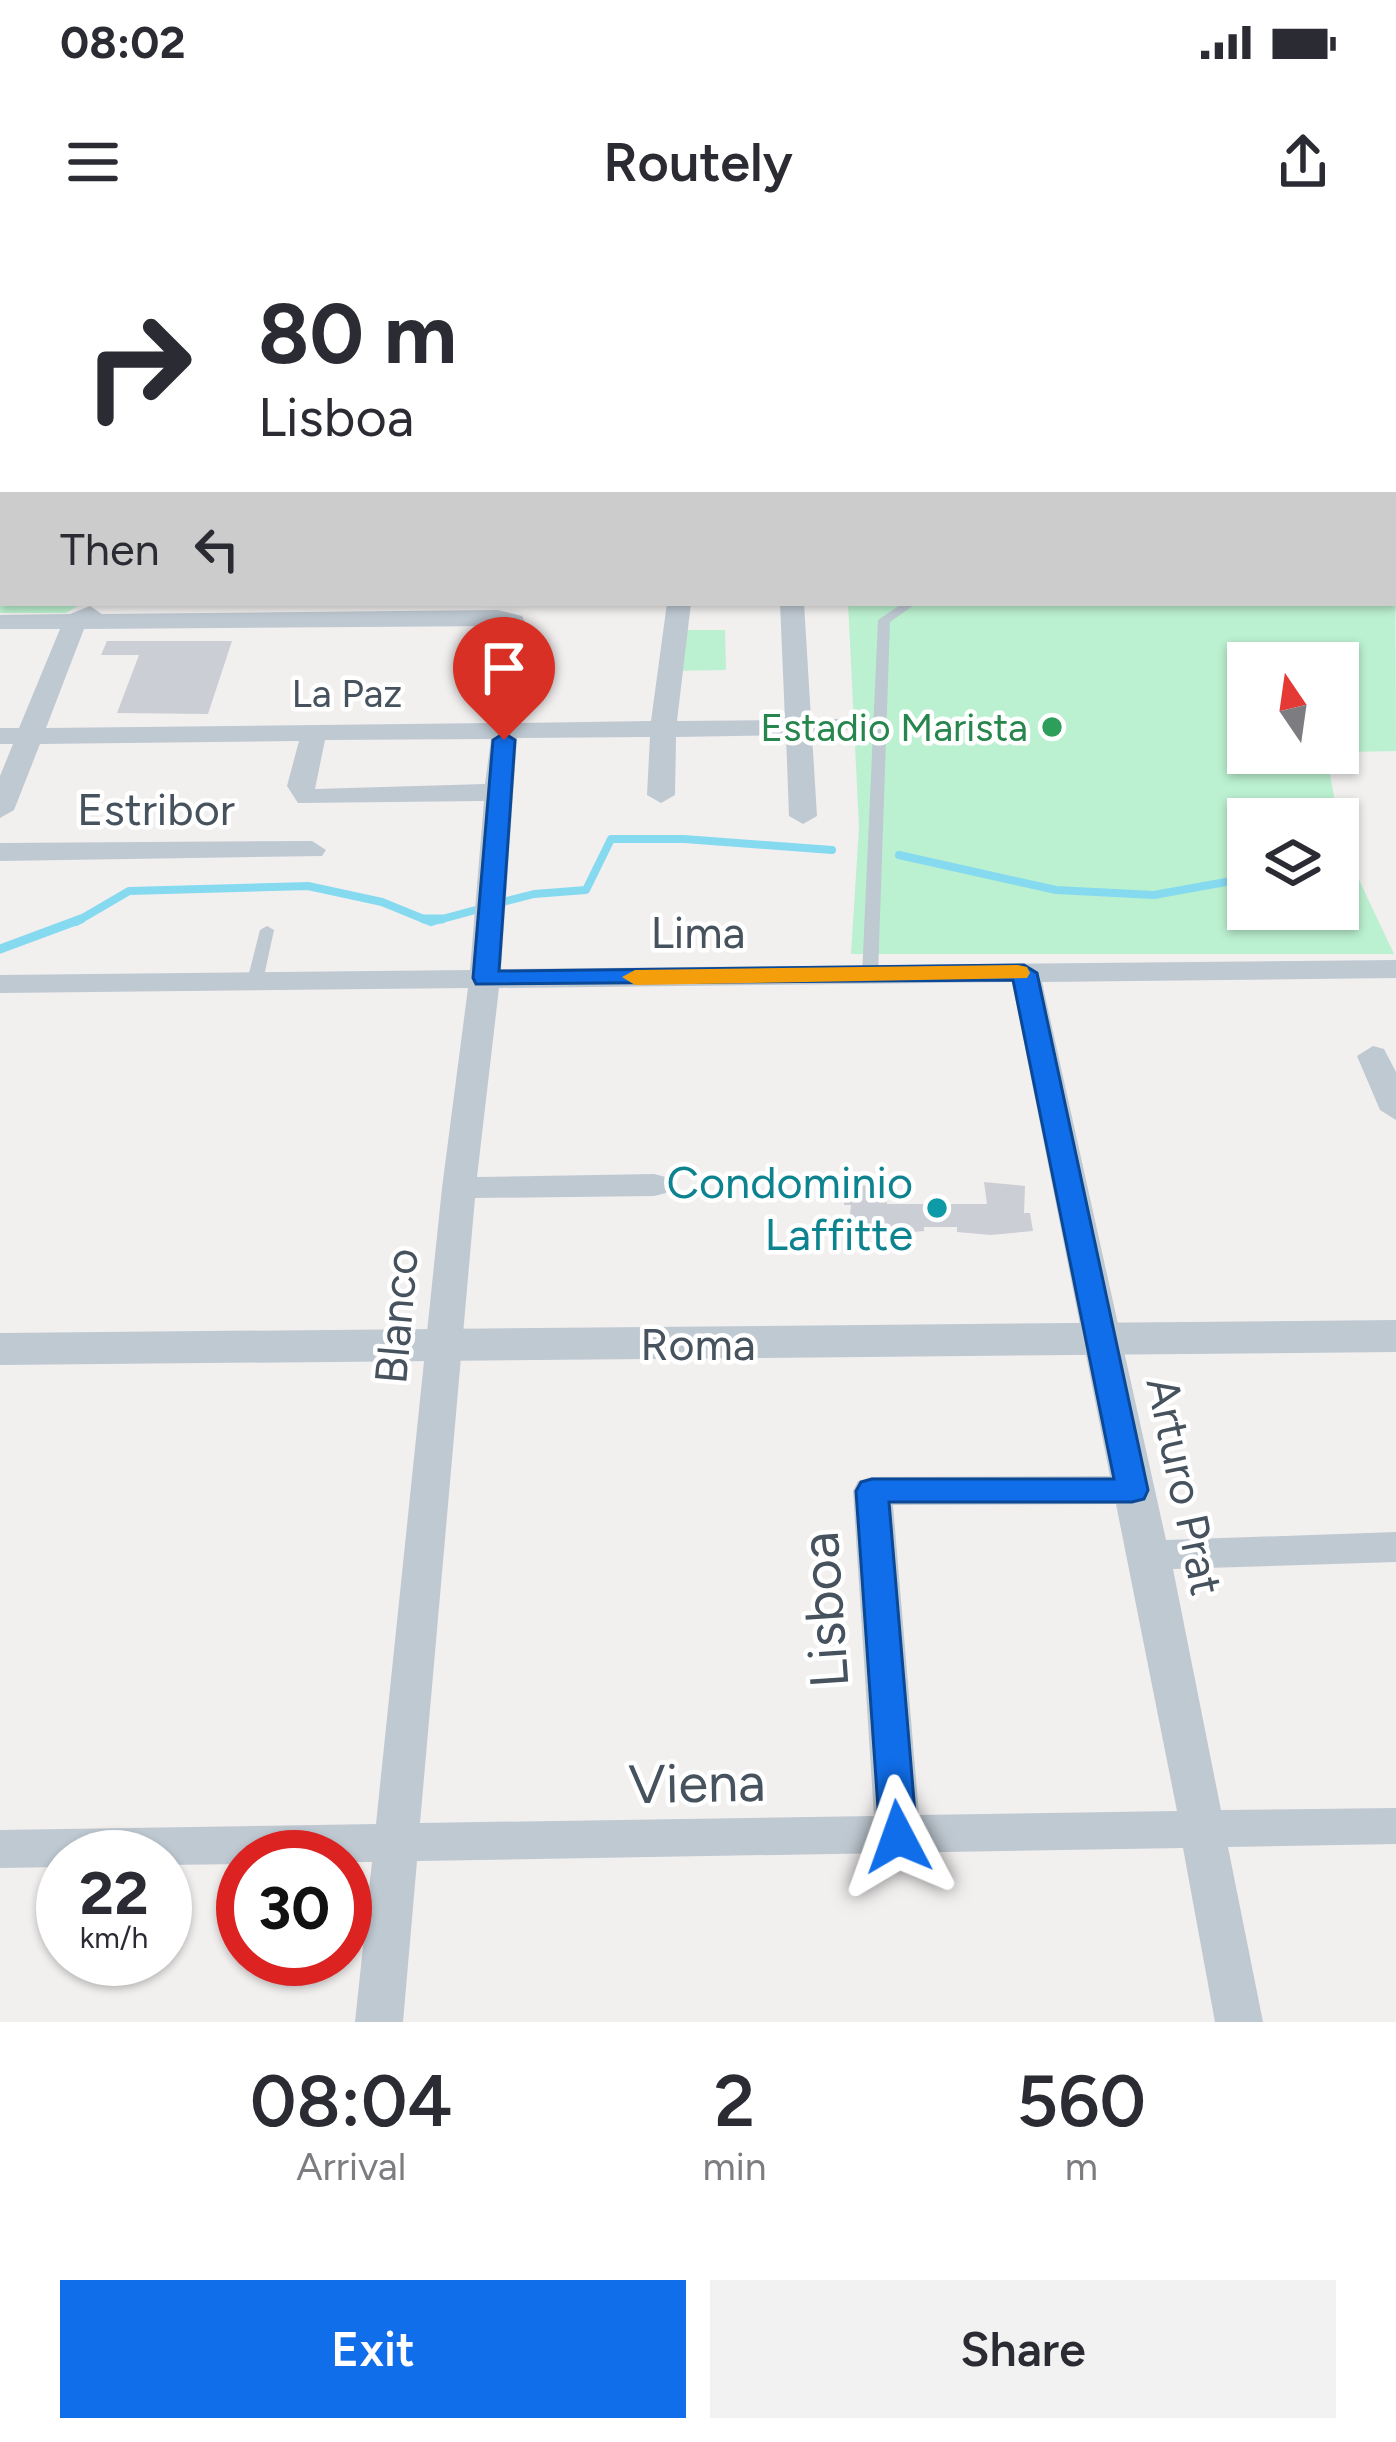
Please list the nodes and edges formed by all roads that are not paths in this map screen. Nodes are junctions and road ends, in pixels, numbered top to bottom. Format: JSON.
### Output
{"nodes":[{"id":1,"x":98,"y":606,"type":"edge"},
{"id":2,"x":679,"y":606,"type":"edge"},
{"id":3,"x":792,"y":606,"type":"edge"},
{"id":4,"x":906,"y":606,"type":"edge"},
{"id":5,"x":332,"y":610,"type":"edge"},
{"id":6,"x":75,"y":621,"type":"junction"},
{"id":7,"x":0,"y":622,"type":"edge"},
{"id":8,"x":797,"y":728,"type":"junction"},
{"id":9,"x":838,"y":728,"type":"dead end"},
{"id":10,"x":663,"y":729,"type":"junction"},
{"id":11,"x":505,"y":731,"type":"junction"},
{"id":12,"x":314,"y":732,"type":"junction"},
{"id":13,"x":0,"y":736,"type":"edge"},
{"id":14,"x":30,"y":736,"type":"junction"},
{"id":15,"x":498,"y":792,"type":"junction"},
{"id":16,"x":661,"y":795,"type":"dead end"},
{"id":17,"x":314,"y":796,"type":"junction"},
{"id":18,"x":0,"y":810,"type":"edge"},
{"id":19,"x":803,"y":816,"type":"dead end"},
{"id":20,"x":0,"y":852,"type":"edge"},
{"id":21,"x":267,"y":930,"type":"dead end"},
{"id":22,"x":1396,"y":969,"type":"edge"},
{"id":23,"x":1024,"y":973,"type":"junction"},
{"id":24,"x":870,"y":976,"type":"junction"},
{"id":25,"x":485,"y":978,"type":"junction"},
{"id":26,"x":255,"y":981,"type":"junction"},
{"id":27,"x":0,"y":985,"type":"edge"},
{"id":28,"x":1373,"y":1056,"type":"dead end"},
{"id":29,"x":1396,"y":1110,"type":"edge"},
{"id":30,"x":654,"y":1184,"type":"dead end"},
{"id":31,"x":459,"y":1188,"type":"junction"},
{"id":32,"x":1100,"y":1336,"type":"junction"},
{"id":33,"x":1396,"y":1336,"type":"edge"},
{"id":34,"x":445,"y":1344,"type":"junction"},
{"id":35,"x":0,"y":1349,"type":"edge"},
{"id":36,"x":1132,"y":1490,"type":"junction"},
{"id":37,"x":1396,"y":1546,"type":"edge"},
{"id":38,"x":1150,"y":1555,"type":"junction"},
{"id":39,"x":1396,"y":1826,"type":"edge"},
{"id":40,"x":1202,"y":1830,"type":"junction"},
{"id":41,"x":898,"y":1837,"type":"junction"},
{"id":42,"x":394,"y":1845,"type":"junction"},
{"id":43,"x":0,"y":1850,"type":"edge"},
{"id":44,"x":379,"y":2022,"type":"edge"},
{"id":45,"x":1239,"y":2022,"type":"edge"}],
"edges":[{"from":1,"to":6,"type":"street"},
{"from":2,"to":10,"type":"street"},
{"from":3,"to":8,"type":"street"},
{"from":4,"to":24,"type":"lane"},
{"from":5,"to":6,"type":"street"},
{"from":5,"to":11,"type":"street","name":"Blanco"},
{"from":6,"to":7,"type":"street"},
{"from":6,"to":14,"type":"street"},
{"from":8,"to":9,"type":"street","name":"La Paz"},
{"from":8,"to":10,"type":"street","name":"La Paz"},
{"from":8,"to":19,"type":"street"},
{"from":10,"to":11,"type":"street","name":"La Paz"},
{"from":10,"to":16,"type":"street"},
{"from":11,"to":12,"type":"street","name":"La Paz"},
{"from":11,"to":15,"type":"street","name":"Blanco"},
{"from":12,"to":14,"type":"street","name":"La Paz"},
{"from":12,"to":17,"type":"street"},
{"from":13,"to":14,"type":"street","name":"La Paz"},
{"from":14,"to":18,"type":"street"},
{"from":15,"to":17,"type":"street"},
{"from":15,"to":25,"type":"street","name":"Blanco"},
{"from":17,"to":20,"type":"street","name":"Estribor"},
{"from":21,"to":26,"type":"lane"},
{"from":22,"to":23,"type":"street","name":"Lima"},
{"from":23,"to":24,"type":"street","name":"Lima"},
{"from":23,"to":32,"type":"street","name":"Arturo Prat"},
{"from":24,"to":25,"type":"street","name":"Lima"},
{"from":25,"to":26,"type":"street","name":"Lima"},
{"from":25,"to":31,"type":"street","name":"Blanco"},
{"from":26,"to":27,"type":"street","name":"Lima"},
{"from":28,"to":29,"type":"street"},
{"from":30,"to":31,"type":"street"},
{"from":31,"to":34,"type":"street","name":"Blanco"},
{"from":32,"to":33,"type":"street","name":"Roma"},
{"from":32,"to":34,"type":"street","name":"Roma"},
{"from":32,"to":36,"type":"street","name":"Arturo Prat"},
{"from":34,"to":35,"type":"street","name":"Roma"},
{"from":34,"to":42,"type":"street","name":"Blanco"},
{"from":36,"to":38,"type":"street","name":"Arturo Prat"},
{"from":36,"to":41,"type":"street","name":"Lisboa"},
{"from":37,"to":38,"type":"street"},
{"from":38,"to":40,"type":"street","name":"Arturo Prat"},
{"from":39,"to":40,"type":"street","name":"Viena"},
{"from":40,"to":41,"type":"street","name":"Viena"},
{"from":40,"to":45,"type":"street","name":"Arturo Prat"},
{"from":41,"to":42,"type":"street","name":"Viena"},
{"from":42,"to":43,"type":"street","name":"Viena"},
{"from":42,"to":44,"type":"street","name":"Blanco"}]}
